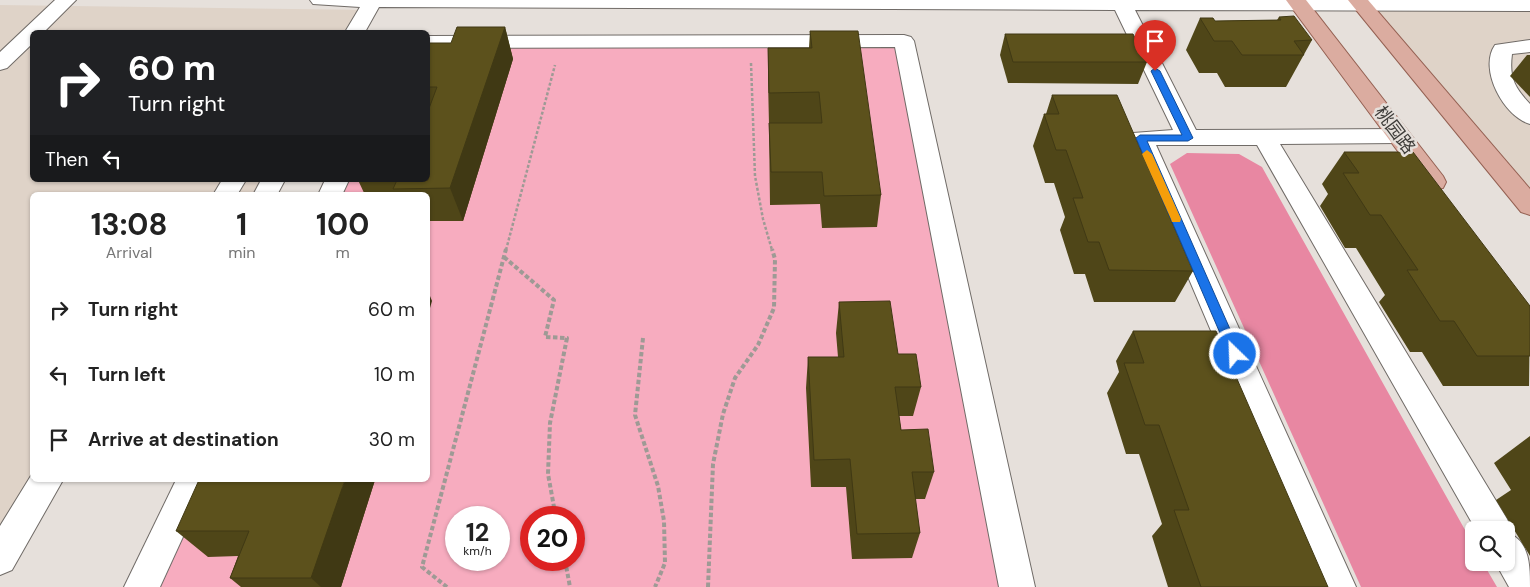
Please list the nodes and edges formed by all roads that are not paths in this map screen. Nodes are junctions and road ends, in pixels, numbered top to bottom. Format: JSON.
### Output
{"nodes":[{"id":1,"x":66,"y":0,"type":"edge"},
{"id":2,"x":320,"y":0,"type":"edge"},
{"id":3,"x":373,"y":1,"type":"junction"},
{"id":4,"x":741,"y":2,"type":"edge"},
{"id":5,"x":1297,"y":2,"type":"edge"},
{"id":6,"x":1360,"y":2,"type":"edge"},
{"id":7,"x":1122,"y":4,"type":"junction"},
{"id":8,"x":1530,"y":5,"type":"edge"},
{"id":9,"x":38,"y":30,"type":"edge"},
{"id":10,"x":356,"y":30,"type":"edge"},
{"id":11,"x":0,"y":40,"type":"edge"},
{"id":12,"x":29,"y":40,"type":"edge"},
{"id":13,"x":430,"y":42,"type":"edge"},
{"id":14,"x":1530,"y":46,"type":"edge"},
{"id":15,"x":0,"y":64,"type":"edge"},
{"id":16,"x":1530,"y":117,"type":"edge"},
{"id":17,"x":1399,"y":136,"type":"junction"},
{"id":18,"x":1264,"y":137,"type":"junction"},
{"id":19,"x":1188,"y":138,"type":"junction"},
{"id":20,"x":1447,"y":199,"type":"edge"},
{"id":21,"x":1530,"y":206,"type":"edge"},
{"id":22,"x":46,"y":482,"type":"edge"},
{"id":23,"x":192,"y":482,"type":"edge"},
{"id":24,"x":1490,"y":521,"type":"edge"},
{"id":25,"x":0,"y":558,"type":"edge"},
{"id":26,"x":1515,"y":565,"type":"edge"},
{"id":27,"x":142,"y":587,"type":"edge"},
{"id":28,"x":1017,"y":587,"type":"edge"},
{"id":29,"x":1338,"y":587,"type":"edge"},
{"id":30,"x":1528,"y":587,"type":"edge"}],
"edges":[{"from":1,"to":9,"type":"street"},
{"from":2,"to":3,"type":"street"},
{"from":3,"to":4,"type":"street"},
{"from":3,"to":10,"type":"street"},
{"from":4,"to":7,"type":"street"},
{"from":5,"to":6,"type":"street"},
{"from":5,"to":7,"type":"street"},
{"from":5,"to":17,"type":"main road","name":"桃园路"},
{"from":6,"to":8,"type":"street"},
{"from":6,"to":21,"type":"main road"},
{"from":7,"to":19,"type":"street"},
{"from":11,"to":12,"type":"street"},
{"from":12,"to":15,"type":"street"},
{"from":13,"to":28,"type":"street"},
{"from":14,"to":16,"type":"street"},
{"from":17,"to":18,"type":"street"},
{"from":17,"to":20,"type":"main road","name":"桃园路"},
{"from":18,"to":19,"type":"street"},
{"from":18,"to":24,"type":"street"},
{"from":19,"to":29,"type":"street"},
{"from":22,"to":25,"type":"street"},
{"from":23,"to":27,"type":"street"},
{"from":26,"to":30,"type":"street"}]}
